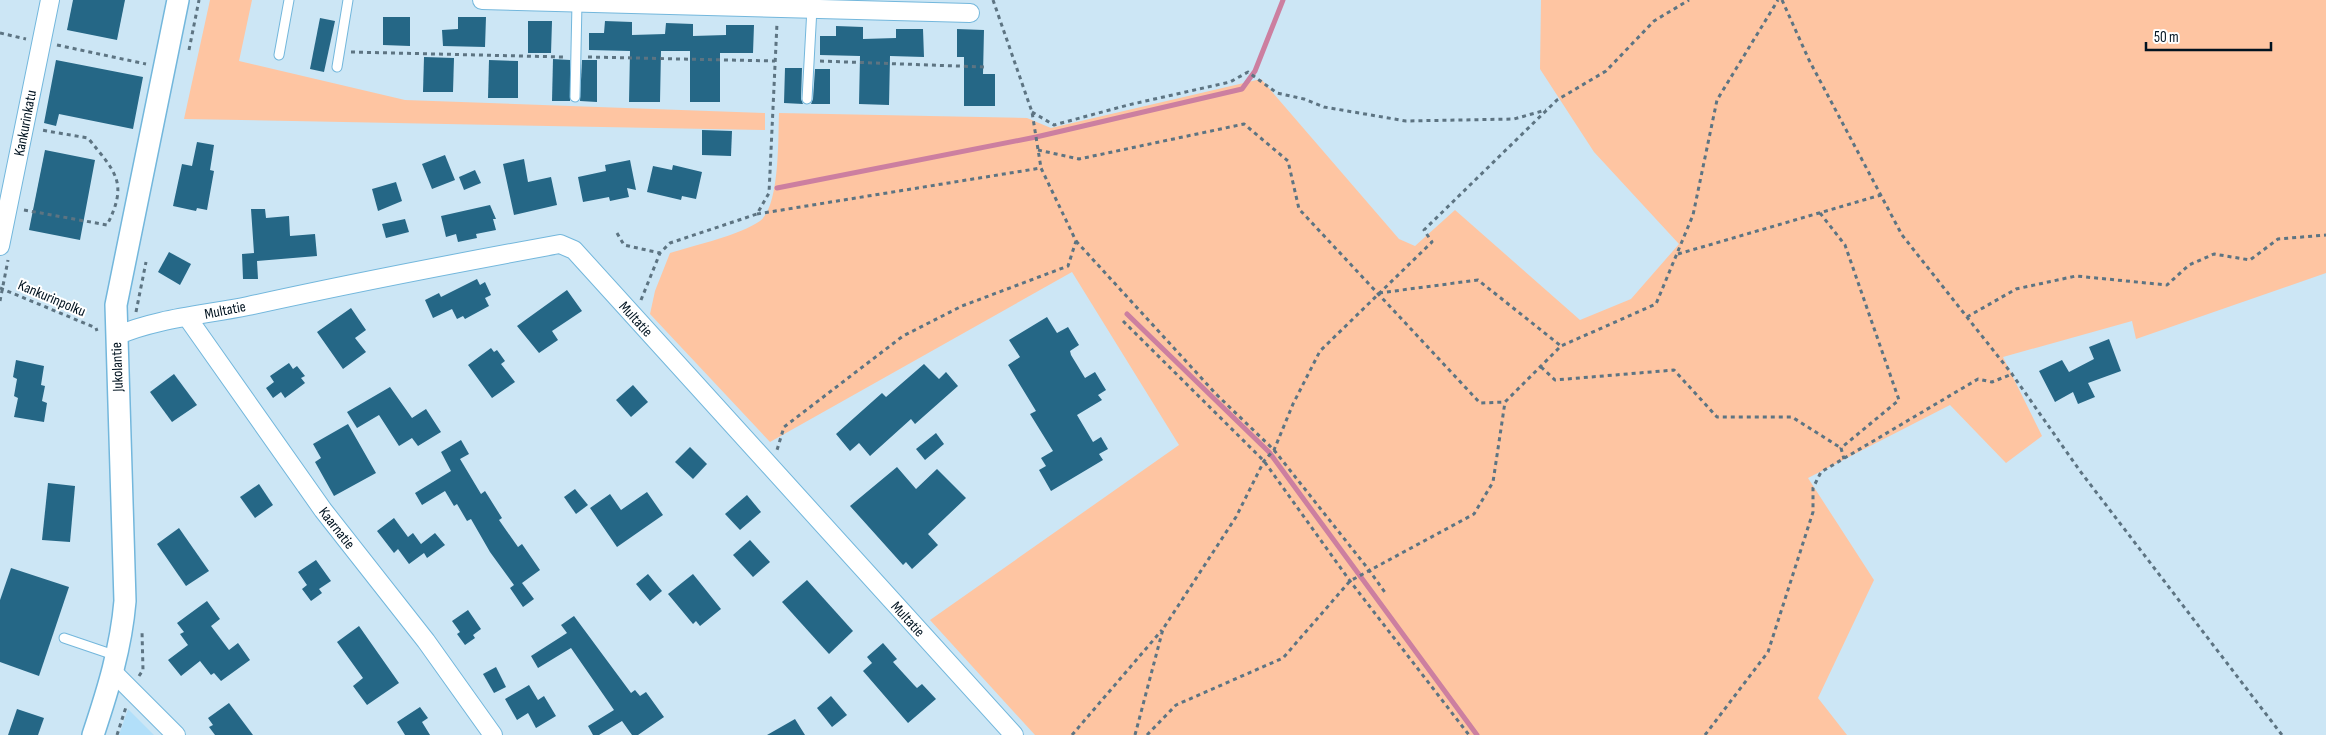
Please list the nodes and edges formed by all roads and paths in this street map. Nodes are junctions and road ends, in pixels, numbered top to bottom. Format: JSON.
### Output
{"nodes":[{"id":1,"x":50,"y":0,"type":"edge"},
{"id":2,"x":178,"y":0,"type":"edge"},
{"id":3,"x":200,"y":0,"type":"edge"},
{"id":4,"x":289,"y":0,"type":"edge"},
{"id":5,"x":348,"y":0,"type":"edge"},
{"id":6,"x":482,"y":0,"type":"edge"},
{"id":7,"x":1689,"y":0,"type":"edge"},
{"id":8,"x":1778,"y":0,"type":"edge"},
{"id":9,"x":1782,"y":0,"type":"edge"},
{"id":10,"x":992,"y":1,"type":"edge"},
{"id":11,"x":577,"y":3,"type":"junction"},
{"id":12,"x":818,"y":6,"type":"edge"},
{"id":13,"x":778,"y":9,"type":"junction"},
{"id":14,"x":970,"y":13,"type":"dead end"},
{"id":15,"x":50,"y":44,"type":"dead end"},
{"id":16,"x":340,"y":52,"type":"junction"},
{"id":17,"x":279,"y":55,"type":"dead end"},
{"id":18,"x":576,"y":57,"type":"junction"},
{"id":19,"x":187,"y":58,"type":"dead end"},
{"id":20,"x":775,"y":61,"type":"junction"},
{"id":21,"x":809,"y":61,"type":"junction"},
{"id":22,"x":337,"y":67,"type":"dead end"},
{"id":23,"x":164,"y":68,"type":"junction"},
{"id":24,"x":984,"y":68,"type":"dead end"},
{"id":25,"x":575,"y":97,"type":"dead end"},
{"id":26,"x":807,"y":99,"type":"dead end"},
{"id":27,"x":1547,"y":110,"type":"junction"},
{"id":28,"x":1032,"y":112,"type":"junction"},
{"id":29,"x":34,"y":128,"type":"dead end"},
{"id":30,"x":1038,"y":150,"type":"junction"},
{"id":31,"x":1041,"y":168,"type":"junction"},
{"id":32,"x":1881,"y":195,"type":"junction"},
{"id":33,"x":18,"y":209,"type":"dead end"},
{"id":34,"x":1820,"y":213,"type":"junction"},
{"id":35,"x":757,"y":214,"type":"junction"},
{"id":36,"x":617,"y":233,"type":"dead end"},
{"id":37,"x":2326,"y":234,"type":"edge"},
{"id":38,"x":1076,"y":241,"type":"junction"},
{"id":39,"x":0,"y":246,"type":"edge"},
{"id":40,"x":660,"y":253,"type":"junction"},
{"id":41,"x":147,"y":254,"type":"dead end"},
{"id":42,"x":1677,"y":254,"type":"junction"},
{"id":43,"x":0,"y":288,"type":"edge"},
{"id":44,"x":1379,"y":293,"type":"junction"},
{"id":45,"x":633,"y":316,"type":"junction"},
{"id":46,"x":187,"y":317,"type":"junction"},
{"id":47,"x":1967,"y":317,"type":"junction"},
{"id":48,"x":1123,"y":321,"type":"dead end"},
{"id":49,"x":96,"y":328,"type":"dead end"},
{"id":50,"x":125,"y":332,"type":"junction"},
{"id":51,"x":1562,"y":346,"type":"junction"},
{"id":52,"x":1541,"y":367,"type":"junction"},
{"id":53,"x":2012,"y":374,"type":"junction"},
{"id":54,"x":1505,"y":402,"type":"junction"},
{"id":55,"x":1841,"y":448,"type":"junction"},
{"id":56,"x":1274,"y":450,"type":"junction"},
{"id":57,"x":776,"y":455,"type":"dead end"},
{"id":58,"x":1265,"y":459,"type":"junction"},
{"id":59,"x":1844,"y":459,"type":"junction"},
{"id":60,"x":1369,"y":570,"type":"junction"},
{"id":61,"x":1350,"y":581,"type":"junction"},
{"id":62,"x":1386,"y":594,"type":"dead end"},
{"id":63,"x":1163,"y":629,"type":"junction"},
{"id":64,"x":142,"y":630,"type":"dead end"},
{"id":65,"x":64,"y":638,"type":"dead end"},
{"id":66,"x":116,"y":664,"type":"junction"},
{"id":67,"x":132,"y":691,"type":"junction"},
{"id":68,"x":1468,"y":733,"type":"edge"},
{"id":69,"x":94,"y":735,"type":"edge"},
{"id":70,"x":116,"y":735,"type":"edge"},
{"id":71,"x":176,"y":735,"type":"edge"},
{"id":72,"x":492,"y":735,"type":"edge"},
{"id":73,"x":1014,"y":735,"type":"edge"},
{"id":74,"x":1072,"y":735,"type":"edge"},
{"id":75,"x":1135,"y":735,"type":"edge"},
{"id":76,"x":1147,"y":735,"type":"edge"},
{"id":77,"x":1461,"y":735,"type":"edge"},
{"id":78,"x":1705,"y":735,"type":"edge"},
{"id":79,"x":2282,"y":735,"type":"edge"}],
"edges":[{"from":1,"to":39,"type":"street","name":"Kankurinkatu"},
{"from":2,"to":23,"type":"street","name":"Jukolantie"},
{"from":3,"to":19,"type":"path"},
{"from":4,"to":17,"type":"lane"},
{"from":5,"to":16,"type":"lane"},
{"from":6,"to":11,"type":"street"},
{"from":7,"to":27,"type":"path"},
{"from":8,"to":42,"type":"path"},
{"from":9,"to":32,"type":"path"},
{"from":10,"to":28,"type":"path"},
{"from":11,"to":13,"type":"street"},
{"from":11,"to":18,"type":"lane"},
{"from":12,"to":13,"type":"street"},
{"from":12,"to":14,"type":"street"},
{"from":12,"to":21,"type":"lane"},
{"from":13,"to":20,"type":"path"},
{"from":15,"to":23,"type":"path"},
{"from":16,"to":18,"type":"path"},
{"from":16,"to":22,"type":"lane"},
{"from":18,"to":20,"type":"path"},
{"from":18,"to":25,"type":"lane"},
{"from":20,"to":35,"type":"path"},
{"from":21,"to":24,"type":"path"},
{"from":21,"to":26,"type":"lane"},
{"from":23,"to":50,"type":"street","name":"Jukolantie"},
{"from":27,"to":28,"type":"path"},
{"from":27,"to":44,"type":"path"},
{"from":28,"to":30,"type":"path"},
{"from":29,"to":33,"type":"path"},
{"from":30,"to":31,"type":"path"},
{"from":30,"to":44,"type":"path"},
{"from":31,"to":35,"type":"path"},
{"from":31,"to":38,"type":"path"},
{"from":32,"to":34,"type":"path"},
{"from":32,"to":47,"type":"path"},
{"from":34,"to":42,"type":"path"},
{"from":34,"to":55,"type":"path"},
{"from":35,"to":40,"type":"path"},
{"from":36,"to":40,"type":"path"},
{"from":37,"to":47,"type":"path"},
{"from":38,"to":56,"type":"path"},
{"from":38,"to":57,"type":"path"},
{"from":40,"to":45,"type":"path"},
{"from":41,"to":50,"type":"path"},
{"from":42,"to":51,"type":"path"},
{"from":43,"to":49,"type":"path","name":"Kankurinpolku"},
{"from":44,"to":51,"type":"path"},
{"from":44,"to":54,"type":"path"},
{"from":44,"to":56,"type":"path"},
{"from":45,"to":46,"type":"street","name":"Multatie"},
{"from":45,"to":73,"type":"street","name":"Multatie"},
{"from":46,"to":50,"type":"street","name":"Multatie"},
{"from":46,"to":72,"type":"street","name":"Kaarnatie"},
{"from":47,"to":53,"type":"path"},
{"from":48,"to":58,"type":"path"},
{"from":50,"to":66,"type":"street","name":"Jukolantie"},
{"from":51,"to":52,"type":"path"},
{"from":52,"to":54,"type":"path"},
{"from":52,"to":55,"type":"path"},
{"from":53,"to":59,"type":"path"},
{"from":53,"to":79,"type":"path"},
{"from":54,"to":60,"type":"path"},
{"from":55,"to":59,"type":"path"},
{"from":56,"to":58,"type":"path"},
{"from":56,"to":60,"type":"path"},
{"from":58,"to":61,"type":"path"},
{"from":58,"to":63,"type":"path"},
{"from":59,"to":78,"type":"path"},
{"from":60,"to":61,"type":"path"},
{"from":60,"to":62,"type":"path"},
{"from":61,"to":68,"type":"path"},
{"from":61,"to":76,"type":"path"},
{"from":63,"to":74,"type":"path"},
{"from":63,"to":75,"type":"path"},
{"from":64,"to":67,"type":"path"},
{"from":65,"to":66,"type":"lane"},
{"from":66,"to":67,"type":"street"},
{"from":66,"to":69,"type":"street","name":"Jukolantie"},
{"from":67,"to":70,"type":"path"},
{"from":67,"to":71,"type":"street"},
{"from":68,"to":77,"type":"path"}]}
